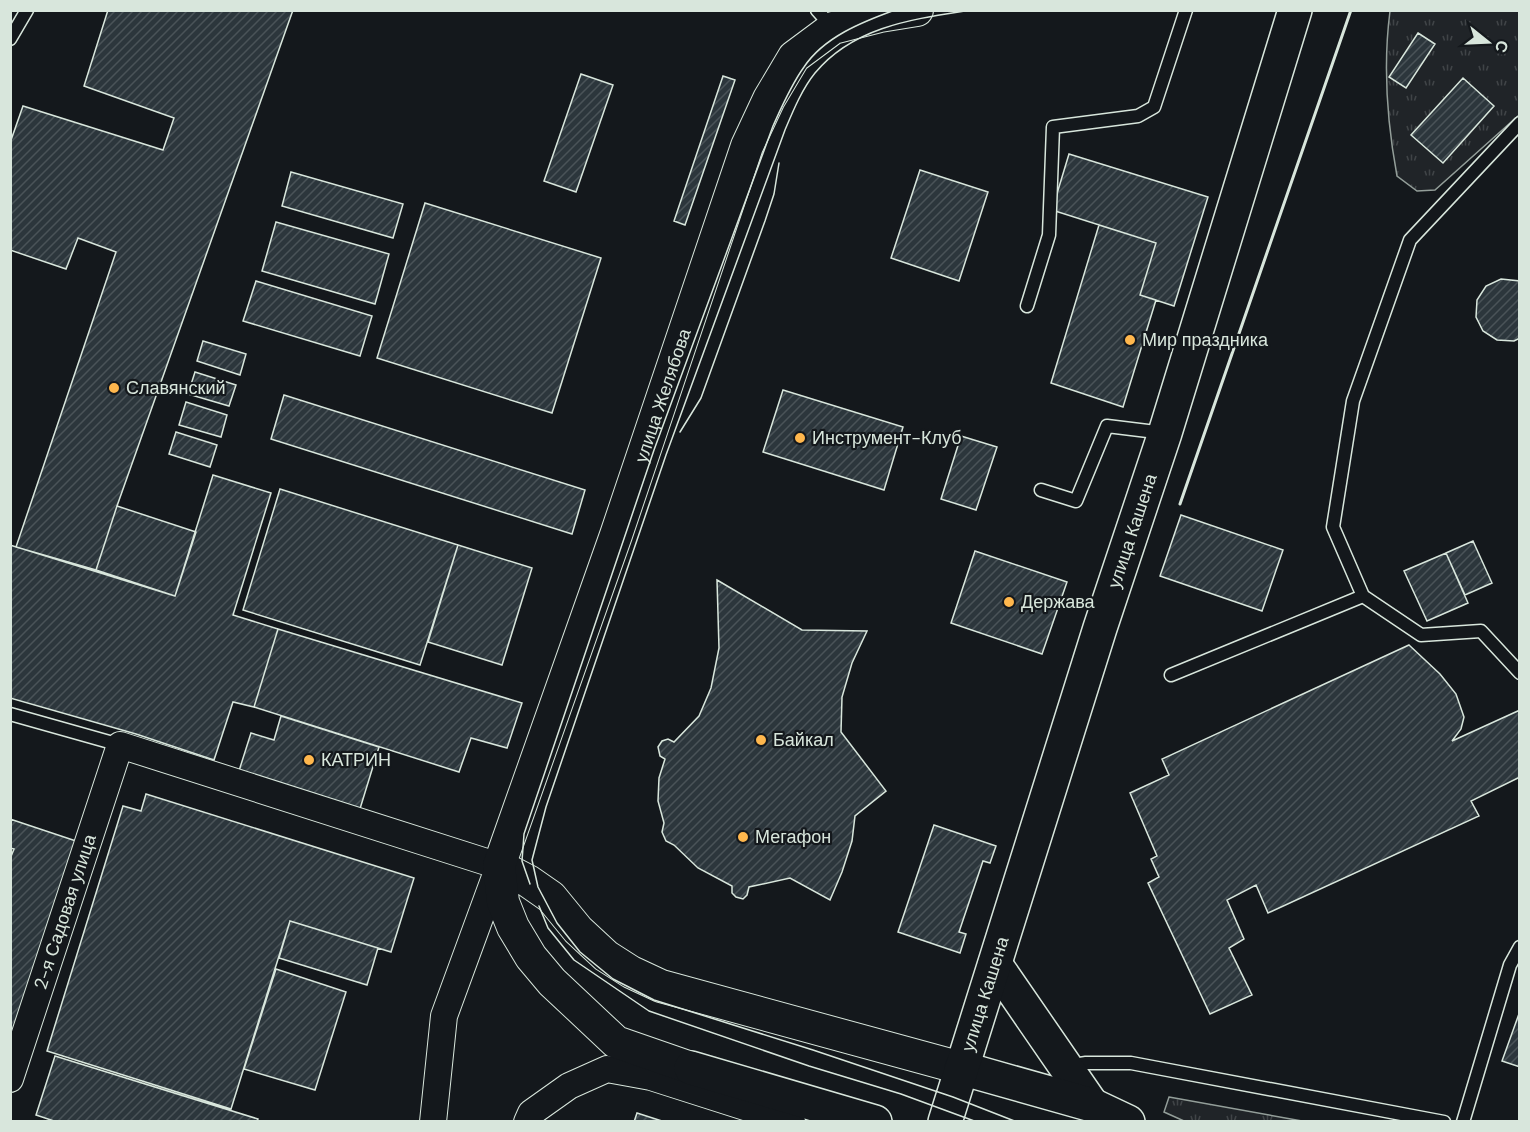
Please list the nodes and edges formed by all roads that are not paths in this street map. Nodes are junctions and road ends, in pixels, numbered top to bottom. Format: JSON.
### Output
{"nodes":[{"id":1,"x":27,"y":10,"type":"edge"},
{"id":2,"x":917,"y":10,"type":"edge"},
{"id":3,"x":1186,"y":10,"type":"edge"},
{"id":4,"x":1295,"y":10,"type":"edge"},
{"id":5,"x":825,"y":19,"type":"edge"},
{"id":6,"x":10,"y":39,"type":"edge"},
{"id":7,"x":1520,"y":123,"type":"edge"},
{"id":8,"x":1027,"y":306,"type":"dead end"},
{"id":9,"x":1165,"y":433,"type":"junction"},
{"id":10,"x":1041,"y":490,"type":"dead end"},
{"id":11,"x":1364,"y":596,"type":"junction"},
{"id":12,"x":1520,"y":673,"type":"edge"},
{"id":13,"x":1171,"y":675,"type":"dead end"},
{"id":14,"x":10,"y":714,"type":"edge"},
{"id":15,"x":120,"y":746,"type":"junction"},
{"id":16,"x":499,"y":866,"type":"junction"},
{"id":17,"x":1520,"y":947,"type":"edge"},
{"id":18,"x":995,"y":964,"type":"junction"},
{"id":19,"x":612,"y":1055,"type":"junction"},
{"id":20,"x":1065,"y":1067,"type":"junction"},
{"id":21,"x":691,"y":1068,"type":"joint"},
{"id":22,"x":961,"y":1068,"type":"junction"},
{"id":23,"x":10,"y":1079,"type":"edge"},
{"id":24,"x":1092,"y":1105,"type":"junction"},
{"id":25,"x":433,"y":1122,"type":"edge"},
{"id":26,"x":527,"y":1122,"type":"edge"},
{"id":27,"x":792,"y":1122,"type":"edge"},
{"id":28,"x":875,"y":1122,"type":"edge"},
{"id":29,"x":945,"y":1122,"type":"edge"},
{"id":30,"x":1128,"y":1122,"type":"edge"},
{"id":31,"x":1444,"y":1122,"type":"edge"},
{"id":32,"x":1463,"y":1122,"type":"edge"}],
"edges":[{"from":1,"to":6,"type":"lane"},
{"from":2,"to":5,"type":"street","name":"улица Желябова"},
{"from":3,"to":8,"type":"lane"},
{"from":4,"to":9,"type":"main road","name":"улица Кашена"},
{"from":5,"to":16,"type":"street","name":"улица Желябова"},
{"from":7,"to":11,"type":"lane"},
{"from":9,"to":10,"type":"lane"},
{"from":9,"to":18,"type":"main road","name":"улица Кашена"},
{"from":11,"to":12,"type":"lane"},
{"from":11,"to":13,"type":"lane"},
{"from":14,"to":15,"type":"lane"},
{"from":15,"to":16,"type":"street"},
{"from":15,"to":23,"type":"street","name":"2-я Садовая улица"},
{"from":16,"to":19,"type":"street"},
{"from":16,"to":22,"type":"street"},
{"from":16,"to":25,"type":"street"},
{"from":17,"to":32,"type":"lane"},
{"from":18,"to":20,"type":"main road"},
{"from":18,"to":22,"type":"main road","name":"улица Кашена"},
{"from":19,"to":21,"type":"street"},
{"from":19,"to":26,"type":"street"},
{"from":19,"to":27,"type":"street"},
{"from":20,"to":24,"type":"main road"},
{"from":20,"to":31,"type":"lane"},
{"from":21,"to":28,"type":"main road"},
{"from":22,"to":24,"type":"main road"},
{"from":22,"to":29,"type":"main road","name":"улица Кашена"},
{"from":24,"to":30,"type":"main road"}]}
